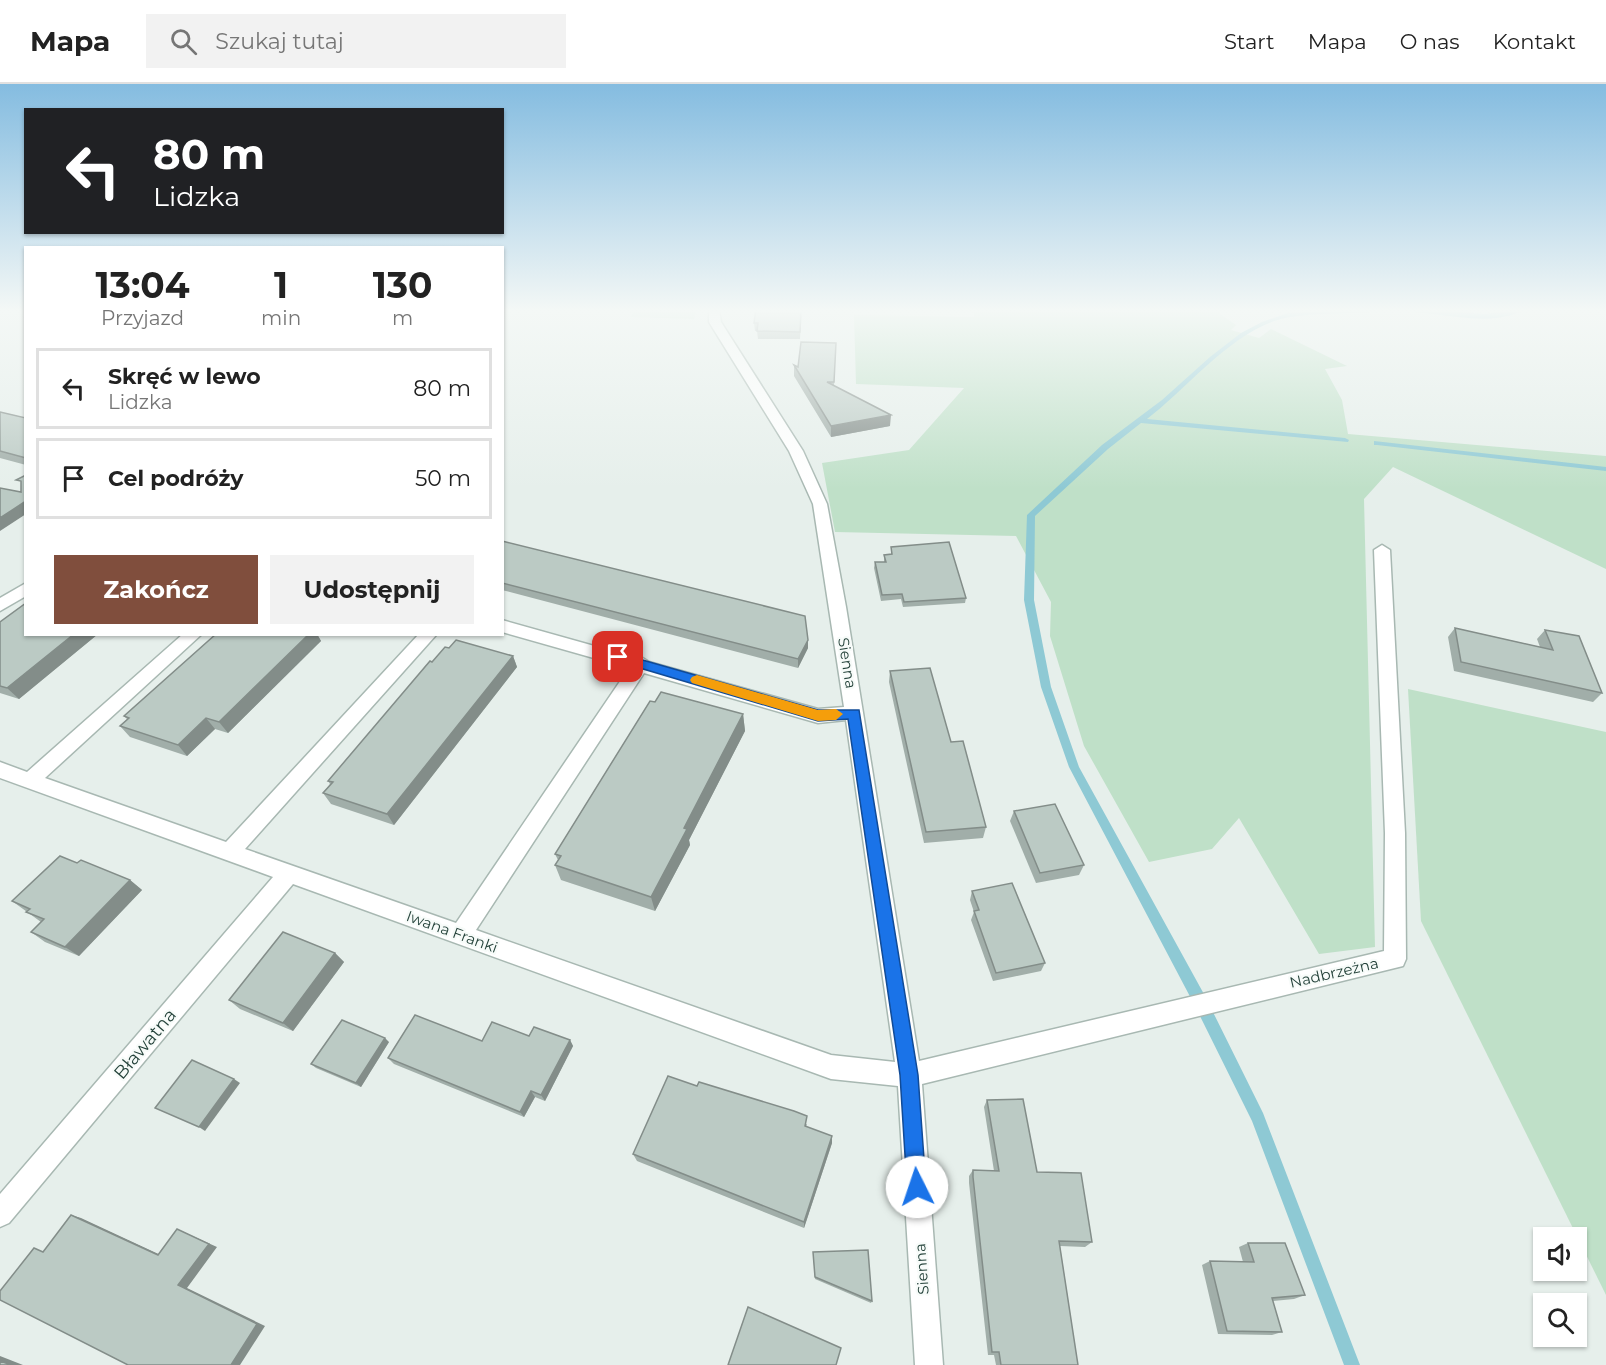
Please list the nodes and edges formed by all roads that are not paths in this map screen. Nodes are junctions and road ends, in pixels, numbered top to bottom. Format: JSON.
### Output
{"nodes":[{"id":1,"x":744,"y":369,"type":"edge"},
{"id":2,"x":1382,"y":550,"type":"dead end"},
{"id":3,"x":24,"y":589,"type":"edge"},
{"id":4,"x":0,"y":606,"type":"edge"},
{"id":5,"x":504,"y":627,"type":"edge"},
{"id":6,"x":192,"y":636,"type":"edge"},
{"id":7,"x":427,"y":636,"type":"edge"},
{"id":8,"x":641,"y":663,"type":"junction"},
{"id":9,"x":854,"y":713,"type":"junction"},
{"id":10,"x":0,"y":770,"type":"edge"},
{"id":11,"x":29,"y":781,"type":"junction"},
{"id":12,"x":230,"y":852,"type":"junction"},
{"id":13,"x":289,"y":873,"type":"junction"},
{"id":14,"x":460,"y":936,"type":"junction"},
{"id":15,"x":909,"y":1075,"type":"junction"},
{"id":16,"x":0,"y":1214,"type":"edge"},
{"id":17,"x":929,"y":1365,"type":"edge"}],
"edges":[{"from":1,"to":9,"type":"street","name":"Sienna"},
{"from":2,"to":15,"type":"street","name":"Nadbrzeżna"},
{"from":3,"to":4,"type":"street"},
{"from":5,"to":8,"type":"street"},
{"from":6,"to":11,"type":"street"},
{"from":7,"to":12,"type":"street"},
{"from":8,"to":9,"type":"street"},
{"from":8,"to":14,"type":"street"},
{"from":9,"to":15,"type":"street","name":"Sienna"},
{"from":10,"to":11,"type":"street","name":"Iwana Franki"},
{"from":11,"to":12,"type":"street","name":"Iwana Franki"},
{"from":12,"to":13,"type":"street","name":"Iwana Franki"},
{"from":13,"to":14,"type":"street","name":"Iwana Franki"},
{"from":13,"to":16,"type":"street","name":"Bławatna"},
{"from":14,"to":15,"type":"street","name":"Iwana Franki"},
{"from":15,"to":17,"type":"street","name":"Sienna"}]}
